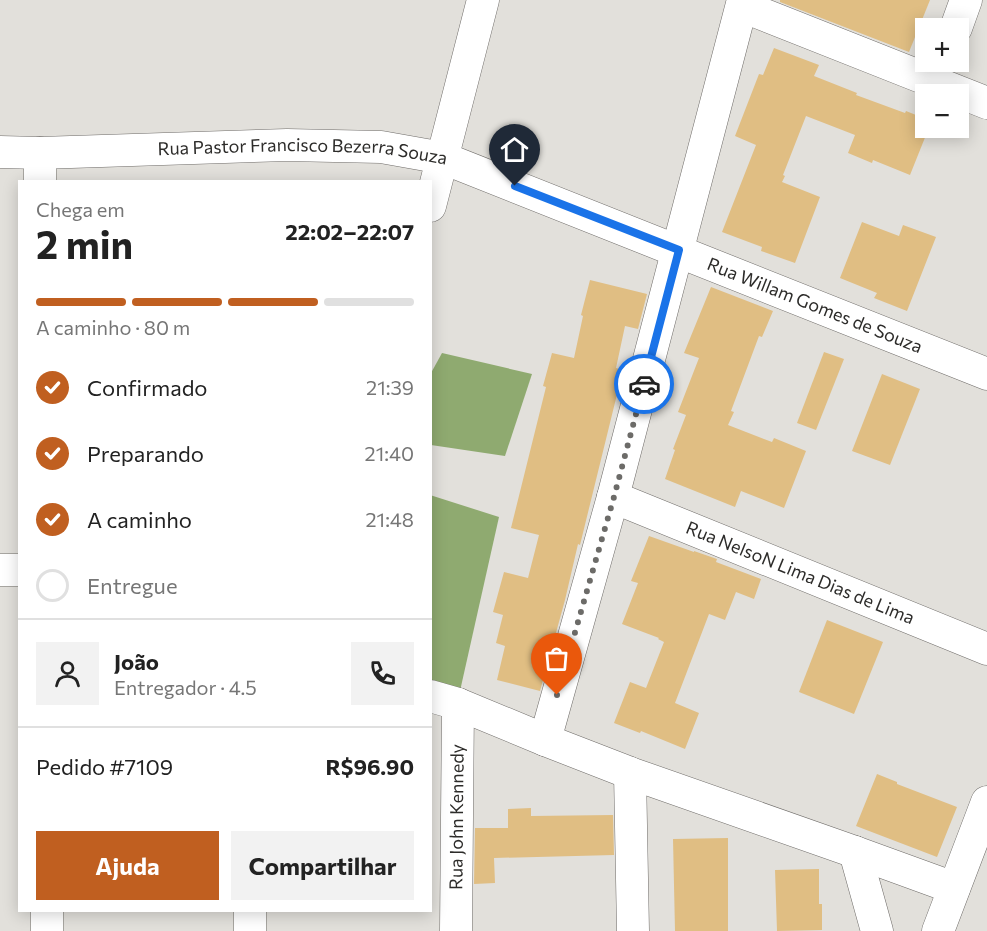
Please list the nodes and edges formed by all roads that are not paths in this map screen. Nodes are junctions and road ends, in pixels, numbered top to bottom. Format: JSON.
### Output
{"nodes":[{"id":1,"x":483,"y":0,"type":"edge"},
{"id":2,"x":966,"y":0,"type":"edge"},
{"id":3,"x":743,"y":3,"type":"edge"},
{"id":4,"x":960,"y":18,"type":"edge"},
{"id":5,"x":915,"y":63,"type":"edge"},
{"id":6,"x":940,"y":72,"type":"edge"},
{"id":7,"x":987,"y":103,"type":"edge"},
{"id":8,"x":0,"y":152,"type":"edge"},
{"id":9,"x":443,"y":158,"type":"junction"},
{"id":10,"x":40,"y":167,"type":"edge"},
{"id":11,"x":432,"y":199,"type":"edge"},
{"id":12,"x":679,"y":250,"type":"junction"},
{"id":13,"x":987,"y":374,"type":"edge"},
{"id":14,"x":614,"y":497,"type":"junction"},
{"id":15,"x":0,"y":570,"type":"edge"},
{"id":16,"x":18,"y":570,"type":"edge"},
{"id":17,"x":987,"y":649,"type":"edge"},
{"id":18,"x":444,"y":700,"type":"edge"},
{"id":19,"x":544,"y":740,"type":"junction"},
{"id":20,"x":630,"y":772,"type":"junction"},
{"id":21,"x":987,"y":802,"type":"edge"},
{"id":22,"x":855,"y":852,"type":"junction"},
{"id":23,"x":954,"y":888,"type":"junction"},
{"id":24,"x":47,"y":912,"type":"edge"},
{"id":25,"x":250,"y":912,"type":"edge"},
{"id":26,"x":47,"y":931,"type":"edge"},
{"id":27,"x":250,"y":931,"type":"edge"},
{"id":28,"x":456,"y":931,"type":"edge"},
{"id":29,"x":633,"y":931,"type":"edge"},
{"id":30,"x":877,"y":931,"type":"edge"},
{"id":31,"x":938,"y":931,"type":"edge"}],
"edges":[{"from":1,"to":9,"type":"street","name":"Rua Pastor Francisco Bezerra Souza"},
{"from":2,"to":4,"type":"street"},
{"from":3,"to":5,"type":"street"},
{"from":3,"to":12,"type":"street"},
{"from":6,"to":7,"type":"street"},
{"from":8,"to":10,"type":"street","name":"Rua Pastor Francisco Bezerra Souza"},
{"from":9,"to":10,"type":"street","name":"Rua Pastor Francisco Bezerra Souza"},
{"from":9,"to":11,"type":"street"},
{"from":9,"to":12,"type":"street","name":"Rua Willam Gomes de Souza"},
{"from":12,"to":13,"type":"street","name":"Rua Willam Gomes de Souza"},
{"from":12,"to":14,"type":"street"},
{"from":14,"to":17,"type":"street","name":"Rua NelsoN Lima Dias de Lima"},
{"from":14,"to":19,"type":"street"},
{"from":15,"to":16,"type":"street"},
{"from":18,"to":19,"type":"street"},
{"from":18,"to":28,"type":"street","name":"Rua John Kennedy"},
{"from":19,"to":20,"type":"street"},
{"from":20,"to":22,"type":"street"},
{"from":20,"to":29,"type":"street"},
{"from":21,"to":23,"type":"street"},
{"from":22,"to":23,"type":"street"},
{"from":22,"to":30,"type":"street"},
{"from":23,"to":31,"type":"street"},
{"from":24,"to":26,"type":"street"},
{"from":25,"to":27,"type":"street"}]}
